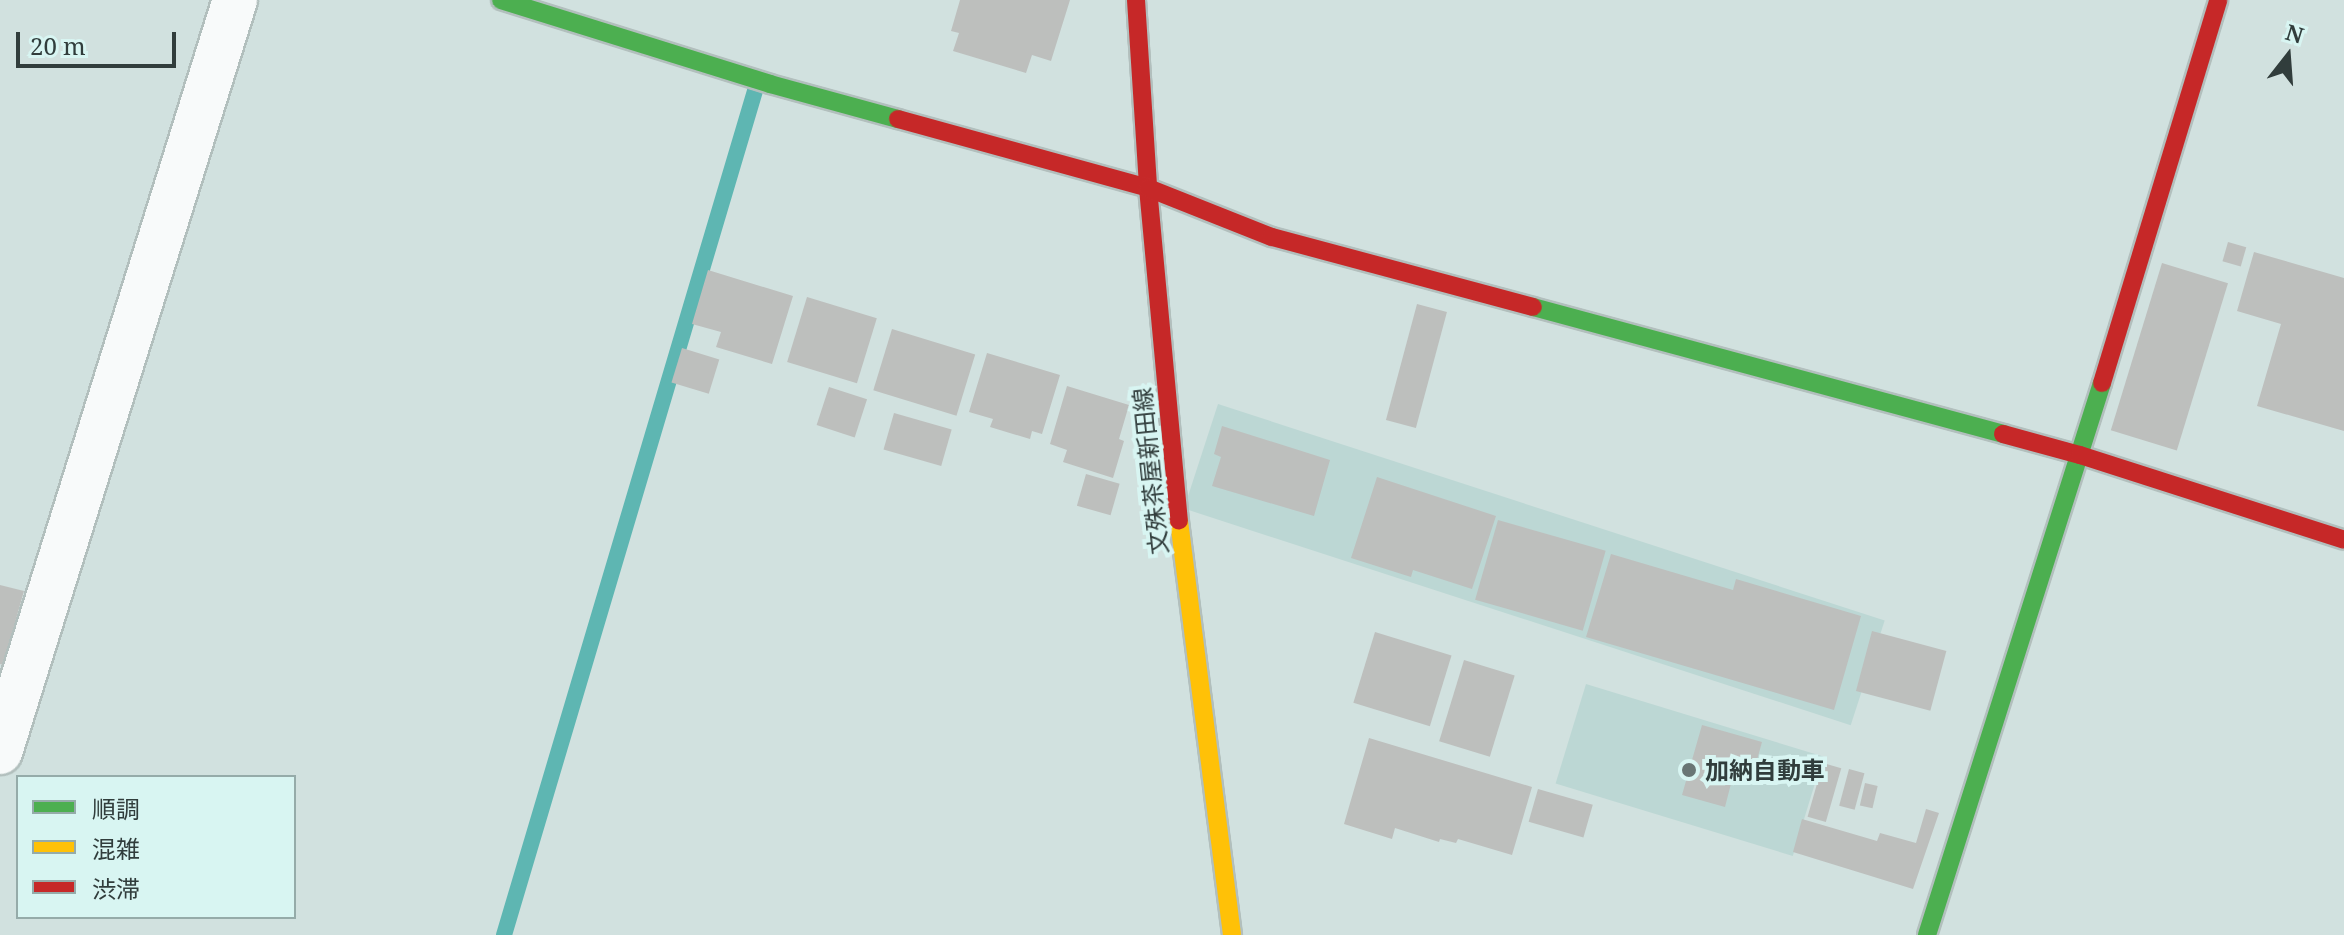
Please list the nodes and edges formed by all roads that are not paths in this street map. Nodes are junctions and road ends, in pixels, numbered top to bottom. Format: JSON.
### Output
{"nodes":[{"id":1,"x":235,"y":0,"type":"edge"},
{"id":2,"x":501,"y":0,"type":"edge"},
{"id":3,"x":1136,"y":0,"type":"edge"},
{"id":4,"x":2218,"y":0,"type":"edge"},
{"id":5,"x":1148,"y":188,"type":"junction"},
{"id":6,"x":2080,"y":455,"type":"junction"},
{"id":7,"x":2344,"y":540,"type":"edge"},
{"id":8,"x":0,"y":752,"type":"edge"},
{"id":9,"x":1232,"y":935,"type":"edge"},
{"id":10,"x":1927,"y":935,"type":"edge"}],
"edges":[{"from":1,"to":8,"type":"street"},
{"from":2,"to":5,"type":"street"},
{"from":3,"to":5,"type":"street","name":"文殊茶屋新田線"},
{"from":4,"to":6,"type":"street"},
{"from":5,"to":6,"type":"street"},
{"from":5,"to":9,"type":"street","name":"文殊茶屋新田線"},
{"from":6,"to":7,"type":"street"},
{"from":6,"to":10,"type":"street"}]}
